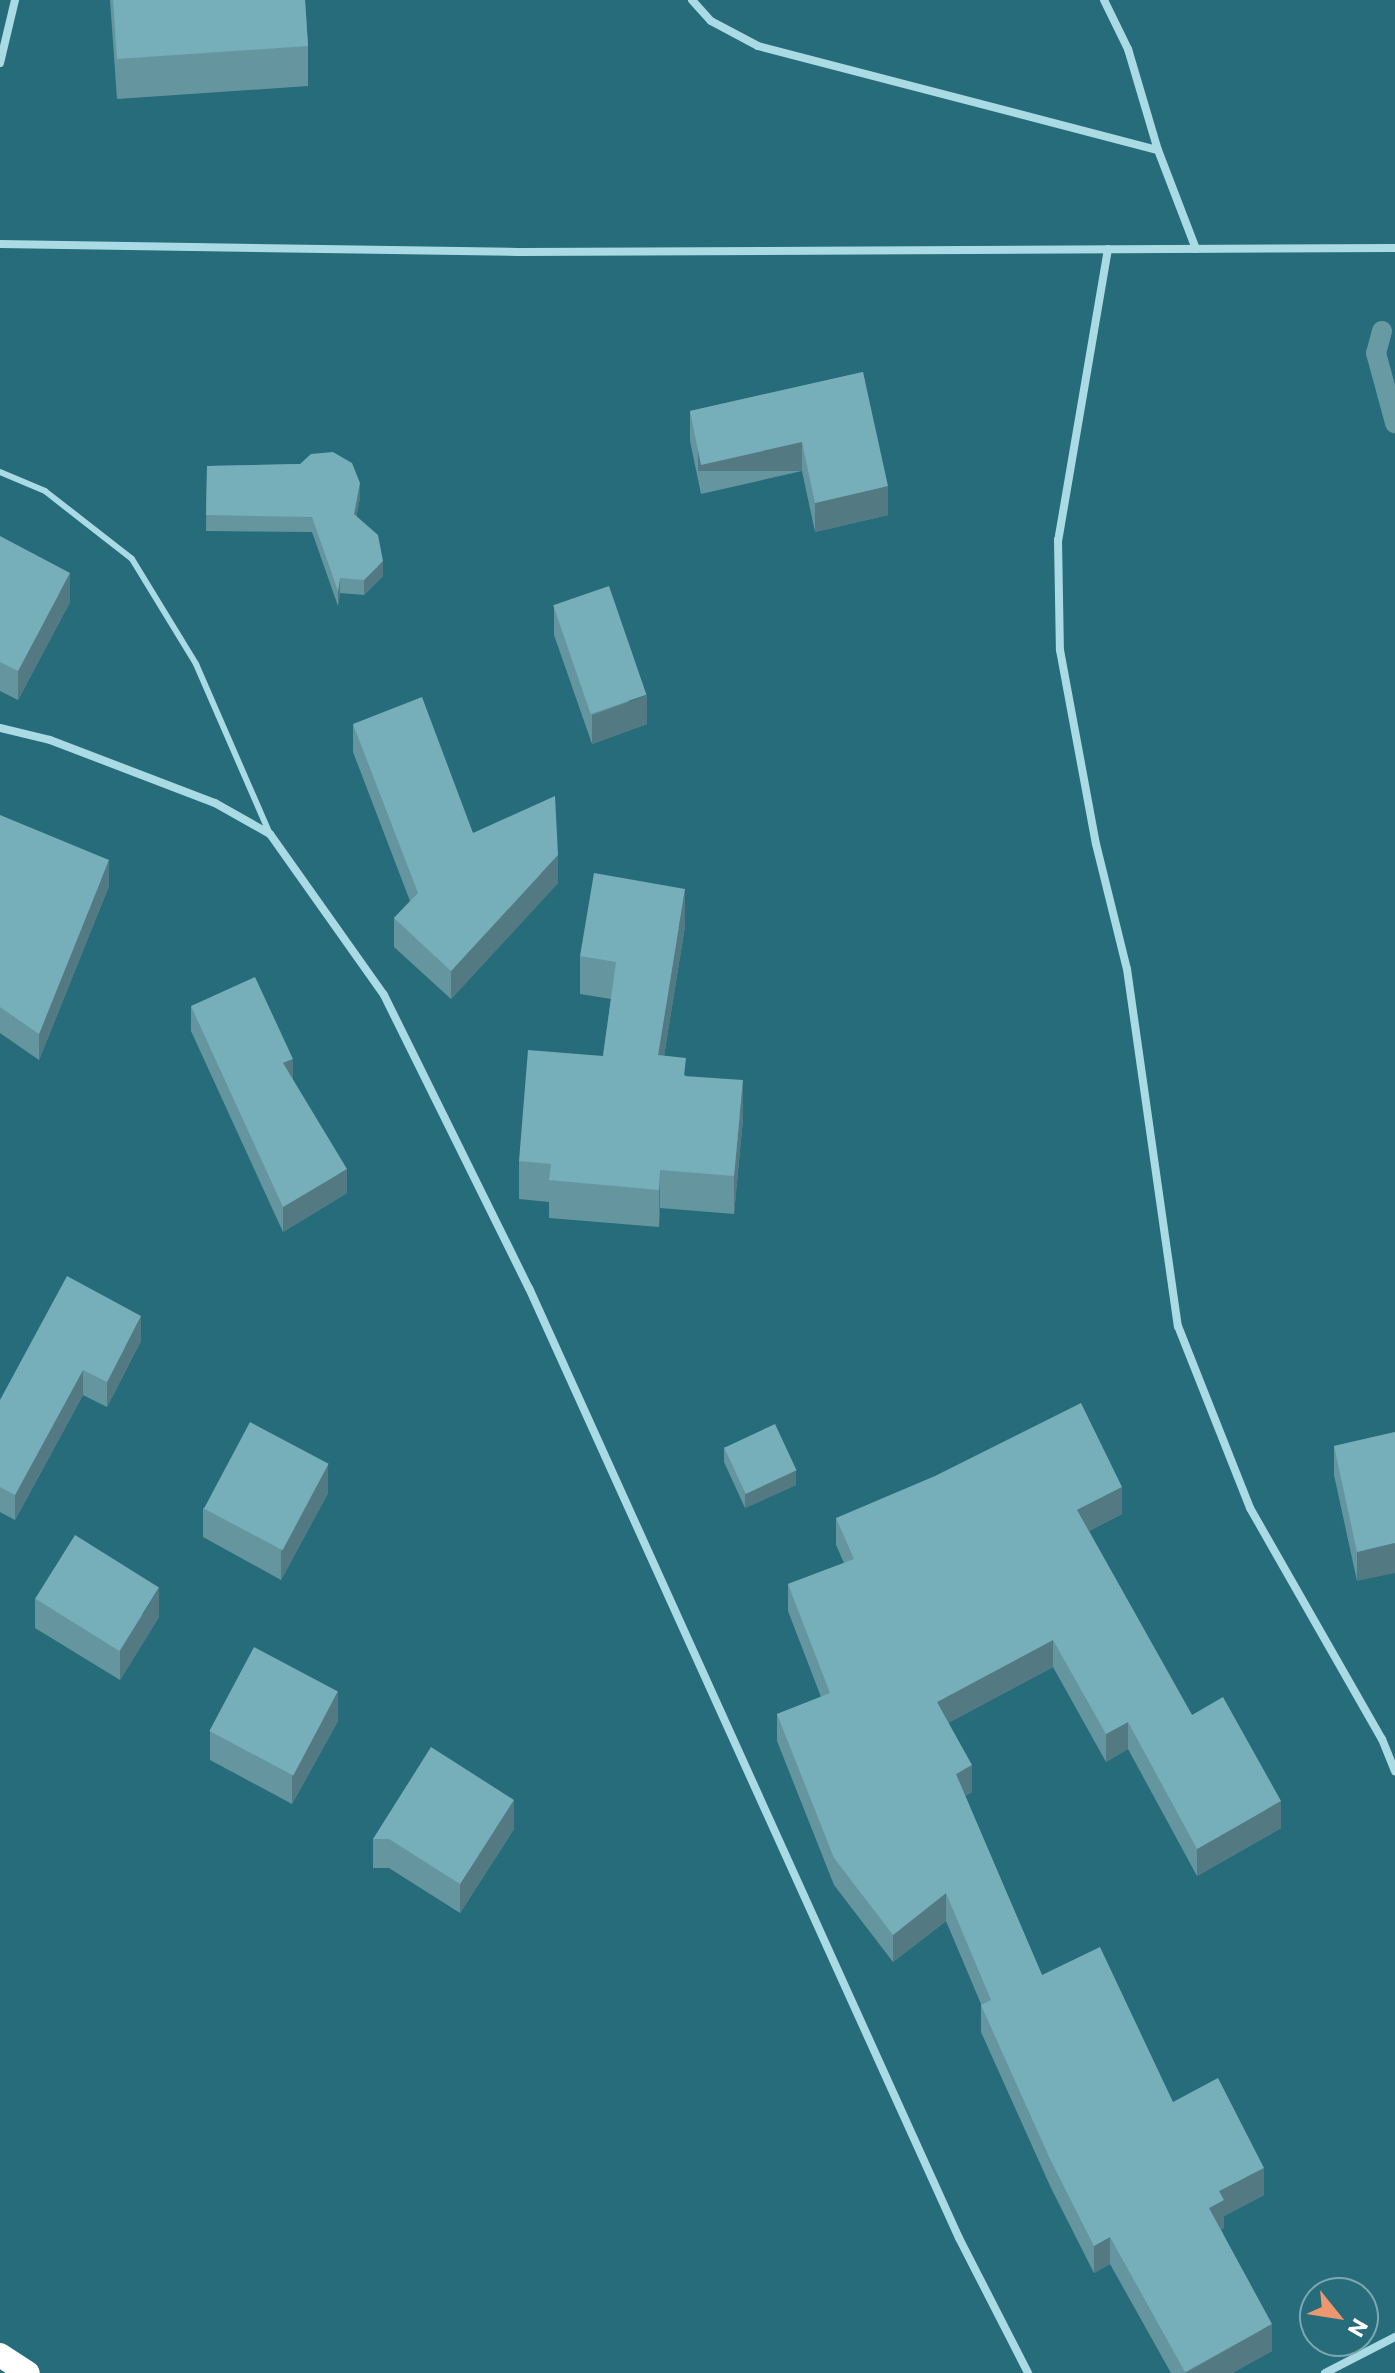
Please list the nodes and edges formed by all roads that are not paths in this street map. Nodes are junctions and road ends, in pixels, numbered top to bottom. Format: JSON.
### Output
{"nodes":[{"id":1,"x":15,"y":0,"type":"edge"},
{"id":2,"x":692,"y":0,"type":"edge"},
{"id":3,"x":1104,"y":0,"type":"edge"},
{"id":4,"x":0,"y":63,"type":"edge"},
{"id":5,"x":1158,"y":150,"type":"junction"},
{"id":6,"x":0,"y":244,"type":"edge"},
{"id":7,"x":1395,"y":248,"type":"edge"},
{"id":8,"x":1108,"y":249,"type":"junction"},
{"id":9,"x":1196,"y":249,"type":"junction"},
{"id":10,"x":0,"y":472,"type":"edge"},
{"id":11,"x":0,"y":728,"type":"edge"},
{"id":12,"x":270,"y":834,"type":"junction"},
{"id":13,"x":1395,"y":1772,"type":"edge"},
{"id":14,"x":1395,"y":2337,"type":"edge"},
{"id":15,"x":0,"y":2355,"type":"edge"},
{"id":16,"x":28,"y":2373,"type":"edge"},
{"id":17,"x":1028,"y":2373,"type":"edge"},
{"id":18,"x":1325,"y":2373,"type":"edge"}],
"edges":[{"from":1,"to":4,"type":"street"},
{"from":2,"to":5,"type":"street"},
{"from":3,"to":5,"type":"street"},
{"from":5,"to":9,"type":"street"},
{"from":6,"to":8,"type":"street"},
{"from":7,"to":9,"type":"street"},
{"from":8,"to":9,"type":"street"},
{"from":8,"to":13,"type":"street"},
{"from":10,"to":12,"type":"lane"},
{"from":11,"to":12,"type":"street"},
{"from":12,"to":17,"type":"street"},
{"from":14,"to":18,"type":"street"},
{"from":15,"to":16,"type":"highway"}]}
